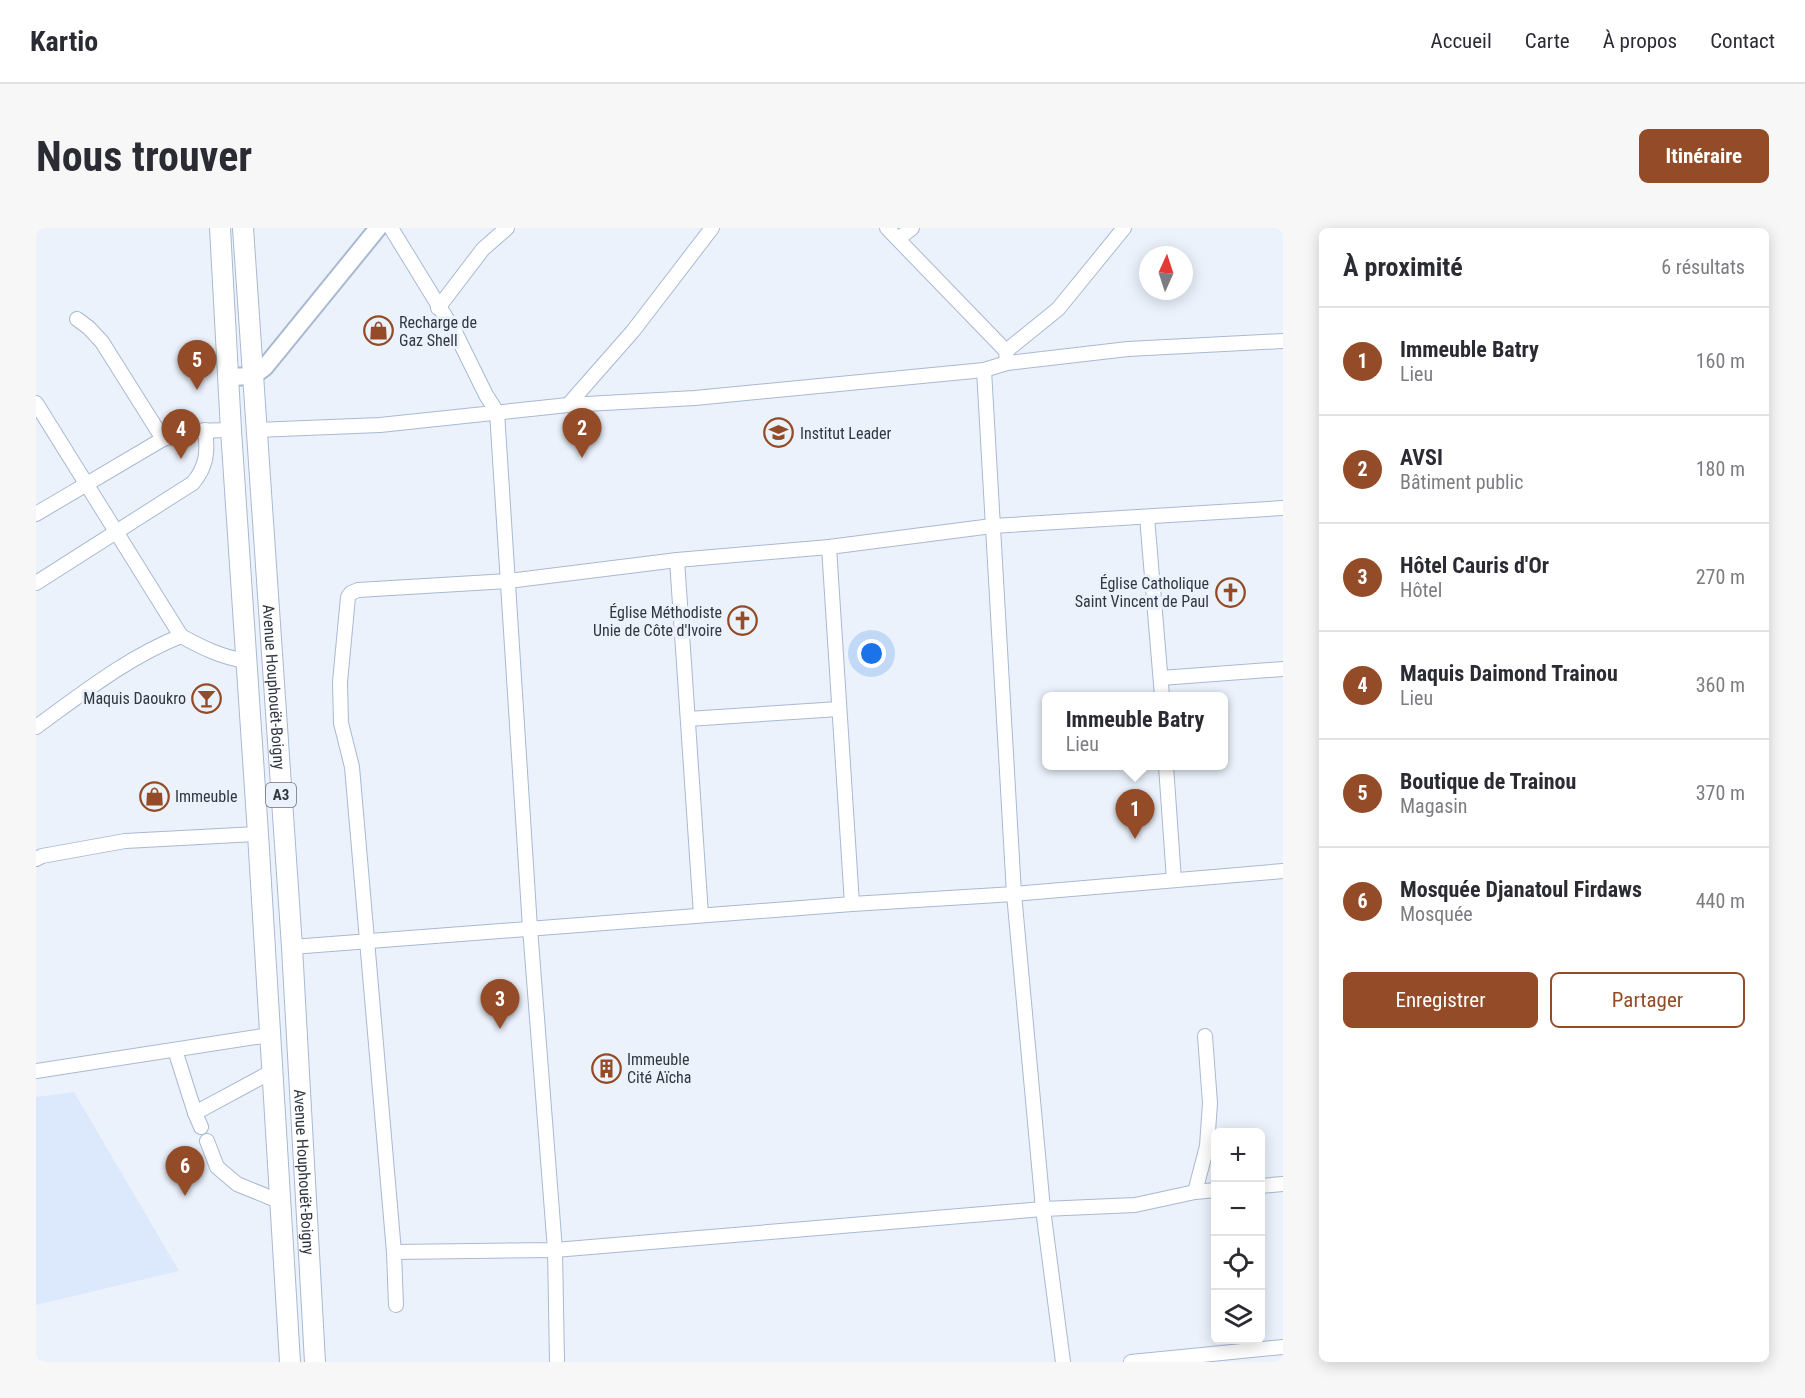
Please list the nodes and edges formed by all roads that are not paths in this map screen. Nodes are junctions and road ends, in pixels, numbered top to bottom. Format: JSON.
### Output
{"nodes":[{"id":1,"x":220,"y":228,"type":"edge"},
{"id":2,"x":243,"y":228,"type":"edge"},
{"id":3,"x":378,"y":228,"type":"edge"},
{"id":4,"x":391,"y":228,"type":"edge"},
{"id":5,"x":507,"y":228,"type":"edge"},
{"id":6,"x":712,"y":228,"type":"edge"},
{"id":7,"x":887,"y":228,"type":"edge"},
{"id":8,"x":912,"y":228,"type":"edge"},
{"id":9,"x":1124,"y":228,"type":"edge"},
{"id":10,"x":898,"y":239,"type":"junction"},
{"id":11,"x":438,"y":308,"type":"junction"},
{"id":12,"x":77,"y":319,"type":"dead end"},
{"id":13,"x":1283,"y":341,"type":"edge"},
{"id":14,"x":1006,"y":357,"type":"junction"},
{"id":15,"x":984,"y":370,"type":"junction"},
{"id":16,"x":252,"y":376,"type":"junction"},
{"id":17,"x":229,"y":377,"type":"junction"},
{"id":18,"x":36,"y":403,"type":"edge"},
{"id":19,"x":568,"y":405,"type":"junction"},
{"id":20,"x":497,"y":412,"type":"junction"},
{"id":21,"x":205,"y":430,"type":"junction"},
{"id":22,"x":231,"y":430,"type":"junction"},
{"id":23,"x":256,"y":430,"type":"junction"},
{"id":24,"x":163,"y":439,"type":"junction"},
{"id":25,"x":86,"y":483,"type":"junction"},
{"id":26,"x":1283,"y":508,"type":"edge"},
{"id":27,"x":36,"y":514,"type":"edge"},
{"id":28,"x":1147,"y":517,"type":"junction"},
{"id":29,"x":992,"y":526,"type":"junction"},
{"id":30,"x":116,"y":531,"type":"junction"},
{"id":31,"x":829,"y":548,"type":"junction"},
{"id":32,"x":677,"y":560,"type":"junction"},
{"id":33,"x":508,"y":581,"type":"junction"},
{"id":34,"x":36,"y":583,"type":"edge"},
{"id":35,"x":182,"y":636,"type":"junction"},
{"id":36,"x":246,"y":661,"type":"junction"},
{"id":37,"x":1283,"y":669,"type":"edge"},
{"id":38,"x":1161,"y":678,"type":"junction"},
{"id":39,"x":1162,"y":692,"type":"edge"},
{"id":40,"x":839,"y":709,"type":"junction"},
{"id":41,"x":688,"y":719,"type":"junction"},
{"id":42,"x":36,"y":727,"type":"edge"},
{"id":43,"x":1166,"y":770,"type":"edge"},
{"id":44,"x":258,"y":834,"type":"junction"},
{"id":45,"x":38,"y":854,"type":"edge"},
{"id":46,"x":1283,"y":871,"type":"edge"},
{"id":47,"x":1174,"y":880,"type":"junction"},
{"id":48,"x":1014,"y":894,"type":"junction"},
{"id":49,"x":852,"y":904,"type":"junction"},
{"id":50,"x":701,"y":915,"type":"junction"},
{"id":51,"x":530,"y":928,"type":"junction"},
{"id":52,"x":368,"y":942,"type":"junction"},
{"id":53,"x":292,"y":947,"type":"junction"},
{"id":54,"x":269,"y":1035,"type":"junction"},
{"id":55,"x":1205,"y":1036,"type":"dead end"},
{"id":56,"x":175,"y":1050,"type":"junction"},
{"id":57,"x":36,"y":1071,"type":"edge"},
{"id":58,"x":272,"y":1072,"type":"junction"},
{"id":59,"x":195,"y":1113,"type":"junction"},
{"id":60,"x":201,"y":1127,"type":"dead end"},
{"id":61,"x":207,"y":1141,"type":"dead end"},
{"id":62,"x":1283,"y":1184,"type":"edge"},
{"id":63,"x":1265,"y":1186,"type":"edge"},
{"id":64,"x":1211,"y":1190,"type":"edge"},
{"id":65,"x":1195,"y":1192,"type":"junction"},
{"id":66,"x":281,"y":1202,"type":"junction"},
{"id":67,"x":1043,"y":1209,"type":"junction"},
{"id":68,"x":555,"y":1250,"type":"junction"},
{"id":69,"x":394,"y":1252,"type":"junction"},
{"id":70,"x":396,"y":1305,"type":"dead end"},
{"id":71,"x":1283,"y":1347,"type":"edge"},
{"id":72,"x":290,"y":1362,"type":"edge"},
{"id":73,"x":315,"y":1362,"type":"edge"},
{"id":74,"x":557,"y":1362,"type":"edge"},
{"id":75,"x":1063,"y":1362,"type":"edge"},
{"id":76,"x":1131,"y":1362,"type":"edge"}],
"edges":[{"from":1,"to":17,"type":"highway","name":"Avenue Houphouët-Boigny","number":"A3"},
{"from":2,"to":16,"type":"highway","name":"Avenue Houphouët-Boigny","number":"A3"},
{"from":3,"to":16,"type":"main road"},
{"from":4,"to":11,"type":"street"},
{"from":5,"to":11,"type":"street"},
{"from":6,"to":19,"type":"street"},
{"from":7,"to":10,"type":"street"},
{"from":8,"to":10,"type":"street"},
{"from":9,"to":14,"type":"street"},
{"from":10,"to":14,"type":"street"},
{"from":11,"to":20,"type":"street"},
{"from":12,"to":24,"type":"street"},
{"from":13,"to":14,"type":"street"},
{"from":14,"to":15,"type":"street"},
{"from":15,"to":19,"type":"street"},
{"from":15,"to":29,"type":"street"},
{"from":16,"to":17,"type":"main road"},
{"from":16,"to":23,"type":"highway","name":"Avenue Houphouët-Boigny","number":"A3"},
{"from":17,"to":22,"type":"highway","name":"Avenue Houphouët-Boigny","number":"A3"},
{"from":18,"to":25,"type":"street"},
{"from":19,"to":20,"type":"street"},
{"from":20,"to":23,"type":"street"},
{"from":20,"to":33,"type":"street"},
{"from":21,"to":22,"type":"street"},
{"from":21,"to":24,"type":"street"},
{"from":21,"to":30,"type":"street"},
{"from":22,"to":36,"type":"highway","name":"Avenue Houphouët-Boigny","number":"A3"},
{"from":23,"to":53,"type":"highway","name":"Avenue Houphouët-Boigny","number":"A3"},
{"from":24,"to":25,"type":"street"},
{"from":25,"to":27,"type":"street"},
{"from":25,"to":30,"type":"street"},
{"from":26,"to":28,"type":"street"},
{"from":28,"to":29,"type":"street"},
{"from":28,"to":38,"type":"street"},
{"from":29,"to":31,"type":"street"},
{"from":29,"to":48,"type":"street"},
{"from":30,"to":34,"type":"street"},
{"from":30,"to":35,"type":"street"},
{"from":31,"to":32,"type":"street"},
{"from":31,"to":40,"type":"street"},
{"from":32,"to":33,"type":"street"},
{"from":32,"to":41,"type":"street"},
{"from":33,"to":51,"type":"street"},
{"from":33,"to":52,"type":"street"},
{"from":35,"to":36,"type":"street"},
{"from":35,"to":42,"type":"street"},
{"from":36,"to":44,"type":"highway","name":"Avenue Houphouët-Boigny","number":"A3"},
{"from":37,"to":38,"type":"street"},
{"from":38,"to":39,"type":"street"},
{"from":40,"to":41,"type":"street"},
{"from":40,"to":49,"type":"street"},
{"from":41,"to":50,"type":"street"},
{"from":43,"to":47,"type":"street"},
{"from":44,"to":45,"type":"street"},
{"from":44,"to":54,"type":"highway","name":"Avenue Houphouët-Boigny","number":"A3"},
{"from":46,"to":47,"type":"street"},
{"from":47,"to":48,"type":"street"},
{"from":48,"to":49,"type":"street"},
{"from":48,"to":67,"type":"street"},
{"from":49,"to":50,"type":"street"},
{"from":50,"to":51,"type":"street"},
{"from":51,"to":52,"type":"street"},
{"from":51,"to":68,"type":"street"},
{"from":52,"to":53,"type":"street"},
{"from":52,"to":69,"type":"street"},
{"from":53,"to":73,"type":"highway","name":"Avenue Houphouët-Boigny","number":"A3"},
{"from":54,"to":56,"type":"street"},
{"from":54,"to":58,"type":"highway","name":"Avenue Houphouët-Boigny","number":"A3"},
{"from":55,"to":65,"type":"street"},
{"from":56,"to":57,"type":"street"},
{"from":56,"to":59,"type":"street"},
{"from":58,"to":59,"type":"street"},
{"from":58,"to":66,"type":"highway","name":"Avenue Houphouët-Boigny","number":"A3"},
{"from":59,"to":60,"type":"street"},
{"from":61,"to":66,"type":"street"},
{"from":62,"to":63,"type":"street"},
{"from":64,"to":65,"type":"street"},
{"from":65,"to":67,"type":"street"},
{"from":66,"to":72,"type":"highway","name":"Avenue Houphouët-Boigny","number":"A3"},
{"from":67,"to":68,"type":"street"},
{"from":67,"to":75,"type":"street"},
{"from":68,"to":69,"type":"street"},
{"from":68,"to":74,"type":"street"},
{"from":69,"to":70,"type":"street"},
{"from":71,"to":76,"type":"street"}]}
